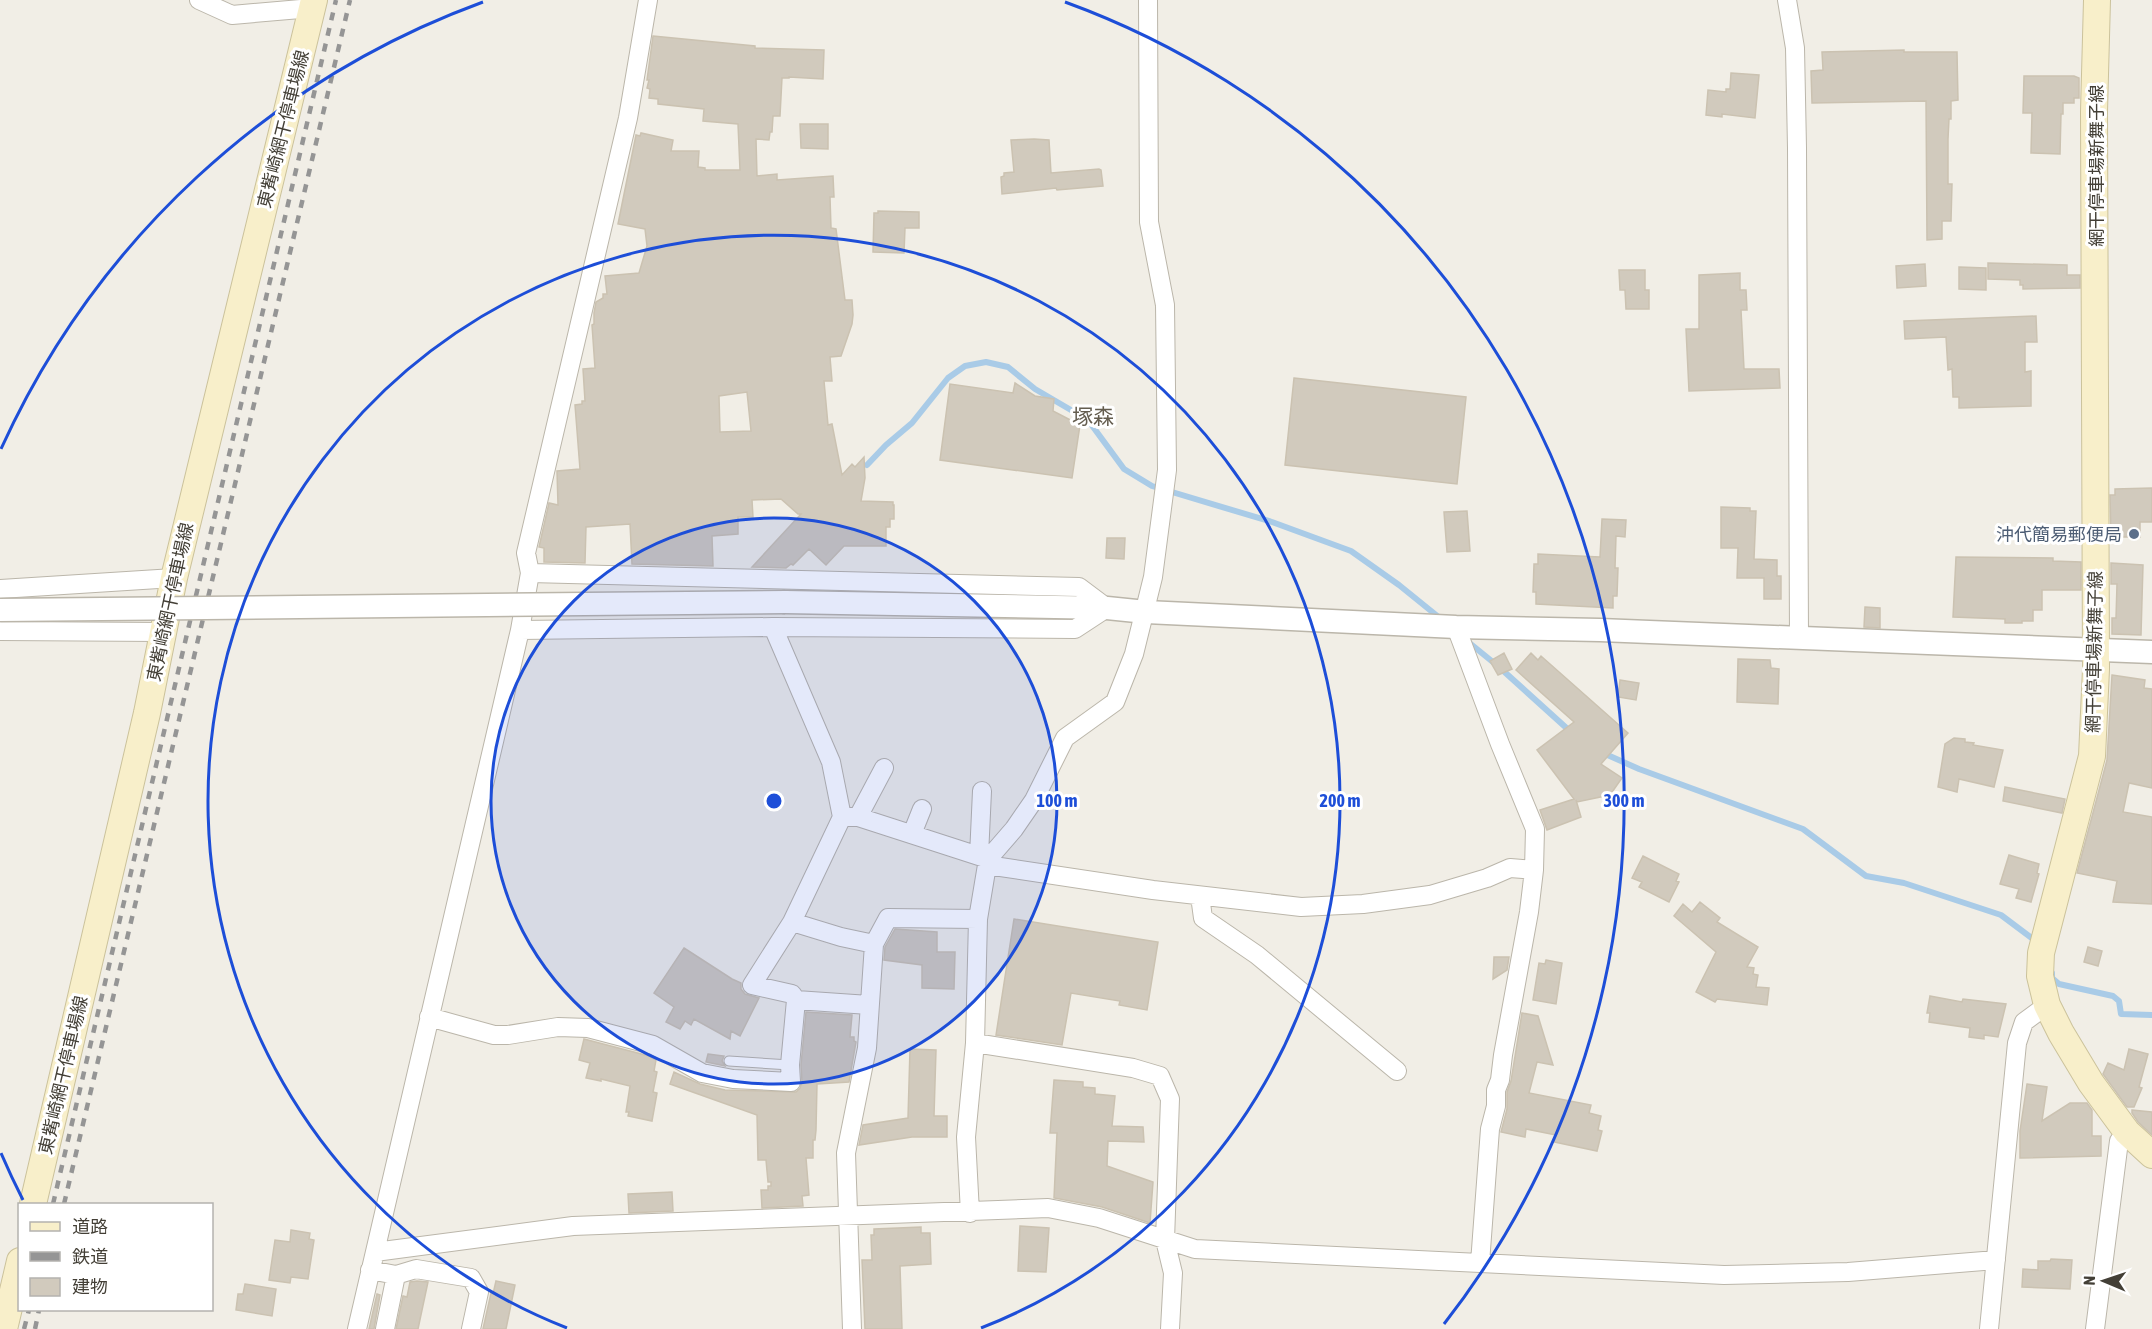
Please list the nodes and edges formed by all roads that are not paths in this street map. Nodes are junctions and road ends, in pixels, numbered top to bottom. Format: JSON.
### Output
{"nodes":[{"id":1,"x":199,"y":0,"type":"edge"},
{"id":2,"x":648,"y":0,"type":"edge"},
{"id":3,"x":1148,"y":0,"type":"edge"},
{"id":4,"x":1787,"y":0,"type":"edge"},
{"id":5,"x":2097,"y":0,"type":"edge"},
{"id":6,"x":313,"y":4,"type":"edge"},
{"id":7,"x":531,"y":573,"type":"junction"},
{"id":8,"x":174,"y":578,"type":"junction"},
{"id":9,"x":0,"y":589,"type":"edge"},
{"id":10,"x":1107,"y":608,"type":"junction"},
{"id":11,"x":0,"y":609,"type":"edge"},
{"id":12,"x":1146,"y":612,"type":"junction"},
{"id":13,"x":773,"y":627,"type":"junction"},
{"id":14,"x":1456,"y":627,"type":"junction"},
{"id":15,"x":520,"y":630,"type":"junction"},
{"id":16,"x":0,"y":631,"type":"edge"},
{"id":17,"x":162,"y":632,"type":"junction"},
{"id":18,"x":1799,"y":637,"type":"junction"},
{"id":19,"x":2097,"y":650,"type":"junction"},
{"id":20,"x":2152,"y":652,"type":"edge"},
{"id":21,"x":884,"y":768,"type":"dead end"},
{"id":22,"x":982,"y":791,"type":"dead end"},
{"id":23,"x":922,"y":810,"type":"dead end"},
{"id":24,"x":850,"y":817,"type":"junction"},
{"id":25,"x":912,"y":834,"type":"junction"},
{"id":26,"x":985,"y":860,"type":"junction"},
{"id":27,"x":1534,"y":870,"type":"junction"},
{"id":28,"x":1200,"y":896,"type":"junction"},
{"id":29,"x":978,"y":919,"type":"junction"},
{"id":30,"x":792,"y":922,"type":"junction"},
{"id":31,"x":874,"y":944,"type":"junction"},
{"id":32,"x":796,"y":1000,"type":"junction"},
{"id":33,"x":869,"y":1005,"type":"junction"},
{"id":34,"x":2047,"y":1005,"type":"junction"},
{"id":35,"x":429,"y":1017,"type":"junction"},
{"id":36,"x":975,"y":1043,"type":"junction"},
{"id":37,"x":729,"y":1061,"type":"dead end"},
{"id":38,"x":790,"y":1065,"type":"junction"},
{"id":39,"x":1397,"y":1071,"type":"dead end"},
{"id":40,"x":2127,"y":1132,"type":"junction"},
{"id":41,"x":2152,"y":1155,"type":"edge"},
{"id":42,"x":33,"y":1203,"type":"edge"},
{"id":43,"x":970,"y":1213,"type":"junction"},
{"id":44,"x":848,"y":1216,"type":"junction"},
{"id":45,"x":1165,"y":1240,"type":"junction"},
{"id":46,"x":375,"y":1252,"type":"junction"},
{"id":47,"x":1996,"y":1260,"type":"junction"},
{"id":48,"x":1480,"y":1263,"type":"junction"},
{"id":49,"x":18,"y":1270,"type":"edge"},
{"id":50,"x":370,"y":1270,"type":"junction"},
{"id":51,"x":396,"y":1275,"type":"junction"},
{"id":52,"x":4,"y":1329,"type":"edge"},
{"id":53,"x":357,"y":1329,"type":"edge"},
{"id":54,"x":385,"y":1329,"type":"edge"},
{"id":55,"x":471,"y":1329,"type":"edge"},
{"id":56,"x":852,"y":1329,"type":"edge"},
{"id":57,"x":1170,"y":1329,"type":"edge"},
{"id":58,"x":1989,"y":1329,"type":"edge"},
{"id":59,"x":2095,"y":1329,"type":"edge"}],
"edges":[{"from":1,"to":6,"type":"street"},
{"from":2,"to":7,"type":"street"},
{"from":3,"to":12,"type":"street"},
{"from":4,"to":18,"type":"street"},
{"from":5,"to":19,"type":"main road","name":"網干停車場新舞子線"},
{"from":6,"to":8,"type":"main road","name":"東觜崎網干停車場線"},
{"from":7,"to":10,"type":"street"},
{"from":7,"to":15,"type":"street"},
{"from":8,"to":9,"type":"street"},
{"from":8,"to":17,"type":"main road","name":"東觜崎網干停車場線"},
{"from":10,"to":11,"type":"street","bridge":true},
{"from":10,"to":12,"type":"street"},
{"from":10,"to":13,"type":"street"},
{"from":12,"to":14,"type":"street"},
{"from":12,"to":26,"type":"street"},
{"from":13,"to":15,"type":"street"},
{"from":13,"to":24,"type":"street"},
{"from":14,"to":18,"type":"street"},
{"from":14,"to":27,"type":"street"},
{"from":15,"to":35,"type":"street"},
{"from":16,"to":17,"type":"street"},
{"from":17,"to":42,"type":"main road","name":"東觜崎網干停車場線"},
{"from":18,"to":19,"type":"street"},
{"from":19,"to":20,"type":"street"},
{"from":19,"to":34,"type":"main road","name":"網干停車場新舞子線"},
{"from":21,"to":24,"type":"street"},
{"from":22,"to":26,"type":"street"},
{"from":23,"to":25,"type":"street"},
{"from":24,"to":25,"type":"street"},
{"from":24,"to":30,"type":"street"},
{"from":25,"to":26,"type":"street"},
{"from":26,"to":28,"type":"street"},
{"from":26,"to":29,"type":"street"},
{"from":27,"to":28,"type":"street"},
{"from":27,"to":48,"type":"street"},
{"from":28,"to":39,"type":"street"},
{"from":29,"to":31,"type":"street"},
{"from":29,"to":36,"type":"street"},
{"from":30,"to":31,"type":"street"},
{"from":30,"to":32,"type":"street"},
{"from":31,"to":33,"type":"street"},
{"from":32,"to":33,"type":"street"},
{"from":32,"to":38,"type":"street"},
{"from":33,"to":44,"type":"street"},
{"from":34,"to":40,"type":"main road","name":"網干停車場新舞子線"},
{"from":34,"to":47,"type":"street"},
{"from":35,"to":38,"type":"street"},
{"from":35,"to":46,"type":"street"},
{"from":36,"to":43,"type":"street"},
{"from":36,"to":45,"type":"street"},
{"from":37,"to":38,"type":"lane"},
{"from":40,"to":41,"type":"main road","name":"網干停車場新舞子線"},
{"from":40,"to":59,"type":"street"},
{"from":43,"to":44,"type":"street"},
{"from":43,"to":45,"type":"street"},
{"from":44,"to":46,"type":"street"},
{"from":44,"to":56,"type":"street"},
{"from":45,"to":48,"type":"street"},
{"from":45,"to":57,"type":"street"},
{"from":46,"to":50,"type":"street"},
{"from":47,"to":48,"type":"street"},
{"from":47,"to":58,"type":"street"},
{"from":49,"to":52,"type":"main road"},
{"from":50,"to":51,"type":"street"},
{"from":50,"to":53,"type":"street"},
{"from":51,"to":54,"type":"street"},
{"from":51,"to":55,"type":"street"}]}
